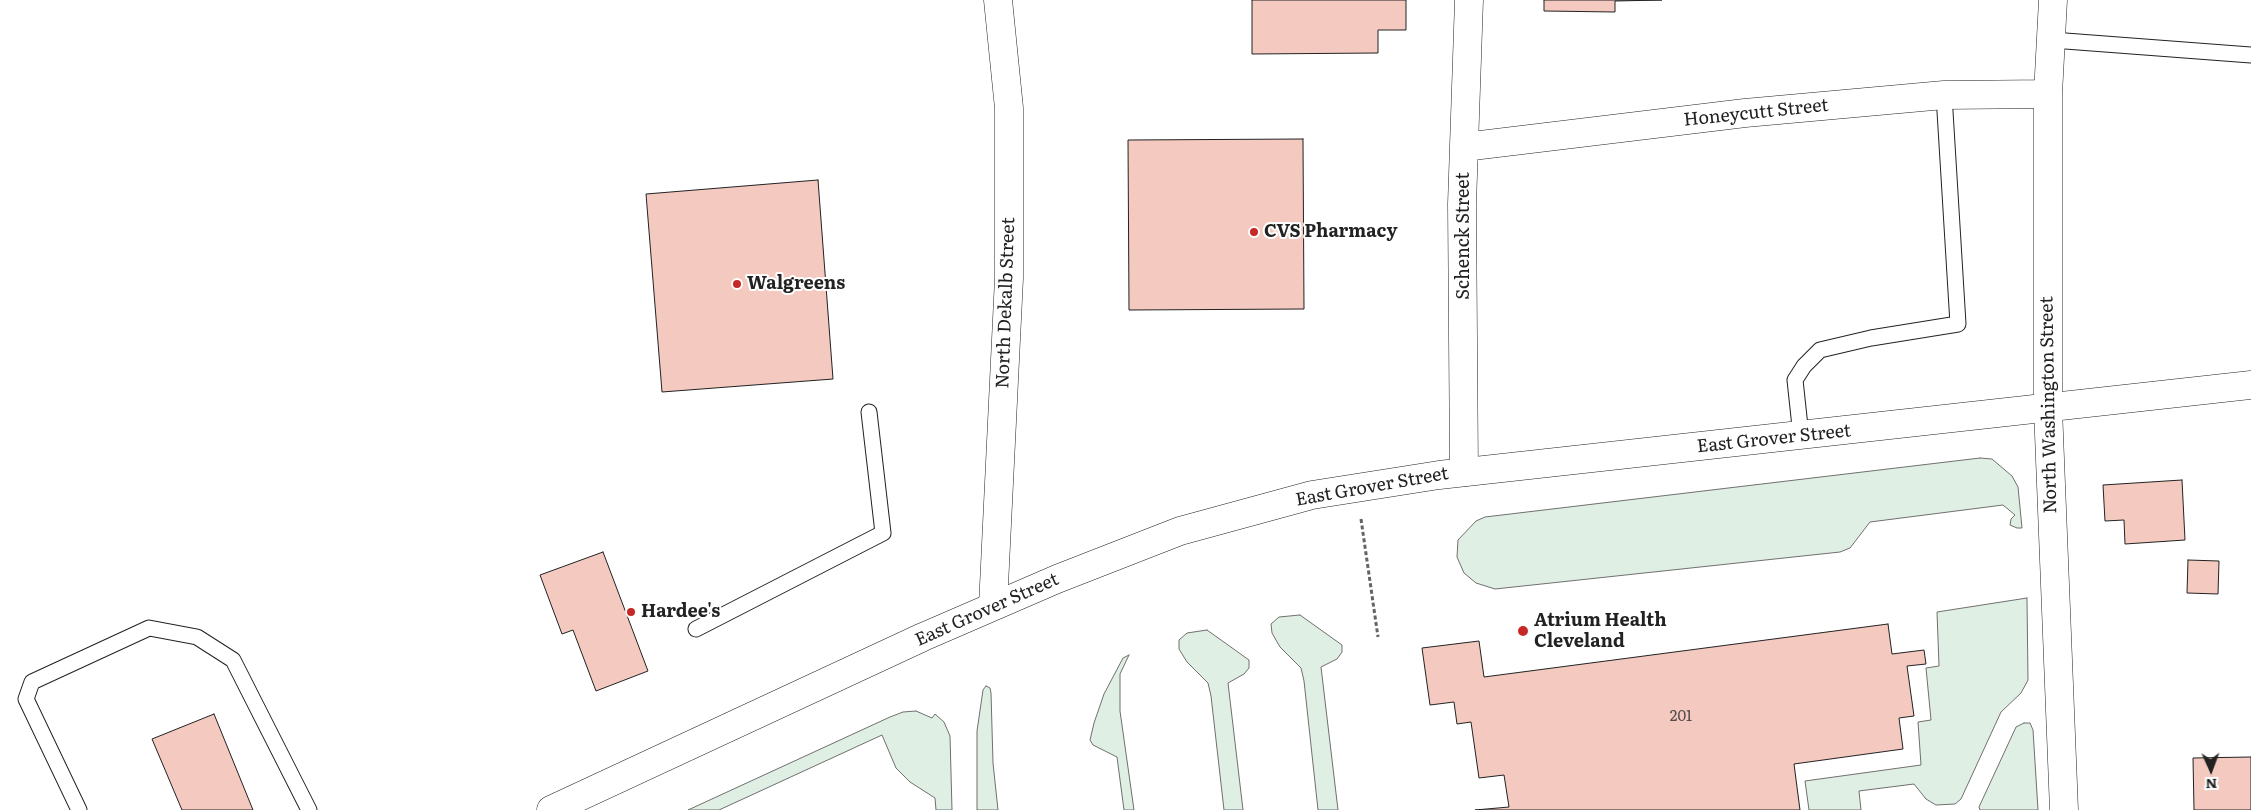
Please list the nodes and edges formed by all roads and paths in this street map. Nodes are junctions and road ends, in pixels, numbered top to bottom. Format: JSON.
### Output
{"nodes":[{"id":1,"x":998,"y":0,"type":"edge"},
{"id":2,"x":1469,"y":0,"type":"edge"},
{"id":3,"x":2053,"y":0,"type":"edge"},
{"id":4,"x":2052,"y":40,"type":"junction"},
{"id":5,"x":2251,"y":55,"type":"edge"},
{"id":6,"x":2048,"y":94,"type":"junction"},
{"id":7,"x":1944,"y":95,"type":"junction"},
{"id":8,"x":1464,"y":147,"type":"junction"},
{"id":9,"x":2251,"y":385,"type":"edge"},
{"id":10,"x":2048,"y":409,"type":"junction"},
{"id":11,"x":869,"y":412,"type":"dead end"},
{"id":12,"x":1800,"y":436,"type":"junction"},
{"id":13,"x":1464,"y":472,"type":"junction"},
{"id":14,"x":1357,"y":488,"type":"junction"},
{"id":15,"x":993,"y":606,"type":"junction"},
{"id":16,"x":696,"y":629,"type":"dead end"},
{"id":17,"x":1378,"y":637,"type":"dead end"},
{"id":18,"x":79,"y":810,"type":"edge"},
{"id":19,"x":309,"y":810,"type":"edge"},
{"id":20,"x":551,"y":810,"type":"edge"},
{"id":21,"x":2064,"y":810,"type":"edge"}],
"edges":[{"from":1,"to":15,"type":"main road","name":"North Dekalb Street"},
{"from":2,"to":8,"type":"main road","name":"Schenck Street"},
{"from":3,"to":4,"type":"main road","name":"North Washington Street"},
{"from":4,"to":5,"type":"lane"},
{"from":4,"to":6,"type":"main road","name":"North Washington Street"},
{"from":6,"to":7,"type":"main road","name":"Honeycutt Street"},
{"from":6,"to":10,"type":"main road","name":"North Washington Street"},
{"from":7,"to":8,"type":"main road","name":"Honeycutt Street"},
{"from":7,"to":12,"type":"lane"},
{"from":8,"to":13,"type":"main road","name":"Schenck Street"},
{"from":9,"to":10,"type":"main road","name":"East Grover Street"},
{"from":10,"to":12,"type":"main road","name":"East Grover Street"},
{"from":10,"to":21,"type":"main road","name":"North Washington Street"},
{"from":11,"to":16,"type":"lane"},
{"from":12,"to":13,"type":"main road","name":"East Grover Street"},
{"from":13,"to":14,"type":"main road","name":"East Grover Street"},
{"from":14,"to":15,"type":"main road","name":"East Grover Street"},
{"from":14,"to":17,"type":"path"},
{"from":15,"to":20,"type":"main road","name":"East Grover Street"},
{"from":18,"to":19,"type":"lane"}]}
